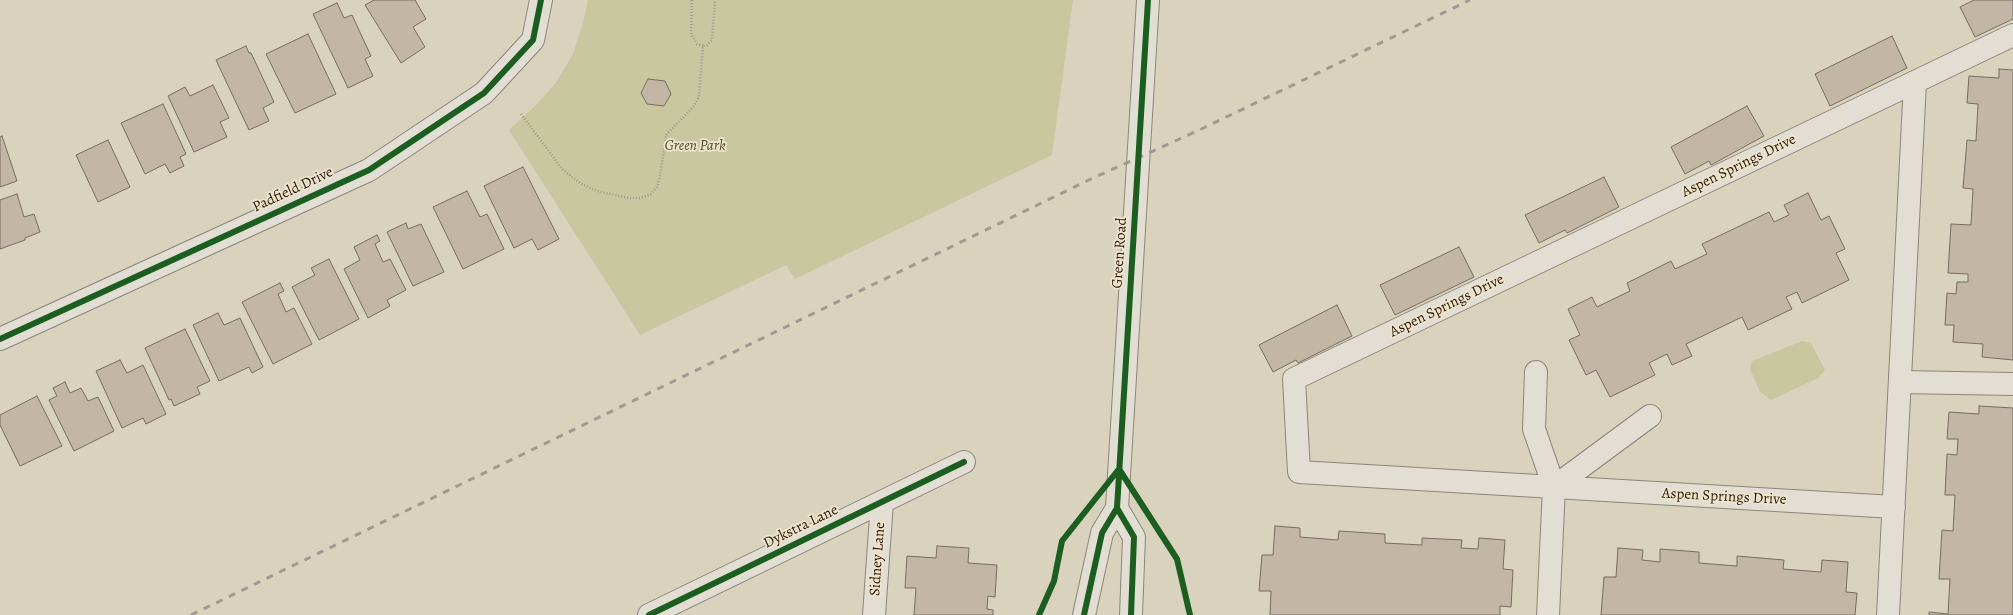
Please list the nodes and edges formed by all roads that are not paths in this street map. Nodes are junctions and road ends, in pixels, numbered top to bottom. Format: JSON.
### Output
{"nodes":[{"id":1,"x":541,"y":0,"type":"edge"},
{"id":2,"x":1148,"y":0,"type":"edge"},
{"id":3,"x":2013,"y":35,"type":"edge"},
{"id":4,"x":1915,"y":82,"type":"junction"},
{"id":5,"x":0,"y":339,"type":"edge"},
{"id":6,"x":1536,"y":372,"type":"dead end"},
{"id":7,"x":1900,"y":382,"type":"junction"},
{"id":8,"x":2013,"y":384,"type":"edge"},
{"id":9,"x":1650,"y":416,"type":"dead end"},
{"id":10,"x":964,"y":462,"type":"dead end"},
{"id":11,"x":1554,"y":487,"type":"junction"},
{"id":12,"x":882,"y":502,"type":"junction"},
{"id":13,"x":1894,"y":507,"type":"junction"},
{"id":14,"x":1117,"y":508,"type":"junction"},
{"id":15,"x":688,"y":606,"type":"edge"},
{"id":16,"x":649,"y":615,"type":"edge"},
{"id":17,"x":874,"y":615,"type":"edge"},
{"id":18,"x":1084,"y":615,"type":"edge"},
{"id":19,"x":1131,"y":615,"type":"edge"},
{"id":20,"x":1548,"y":615,"type":"edge"},
{"id":21,"x":1888,"y":615,"type":"edge"}],
"edges":[{"from":1,"to":5,"type":"street","name":"Padfield Drive"},
{"from":2,"to":14,"type":"street","name":"Green Road"},
{"from":3,"to":4,"type":"street","name":"Aspen Springs Drive"},
{"from":4,"to":7,"type":"street"},
{"from":4,"to":11,"type":"street","name":"Aspen Springs Drive"},
{"from":6,"to":11,"type":"street"},
{"from":7,"to":8,"type":"street"},
{"from":7,"to":13,"type":"street"},
{"from":9,"to":11,"type":"street"},
{"from":10,"to":12,"type":"street","name":"Dykstra Lane"},
{"from":11,"to":13,"type":"street","name":"Aspen Springs Drive"},
{"from":11,"to":20,"type":"street"},
{"from":12,"to":15,"type":"street","name":"Dykstra Lane"},
{"from":12,"to":17,"type":"street","name":"Sidney Lane"},
{"from":13,"to":21,"type":"street"},
{"from":14,"to":18,"type":"street","name":"Green Road"},
{"from":14,"to":19,"type":"street"},
{"from":15,"to":16,"type":"street","name":"Dykstra Lane"}]}
